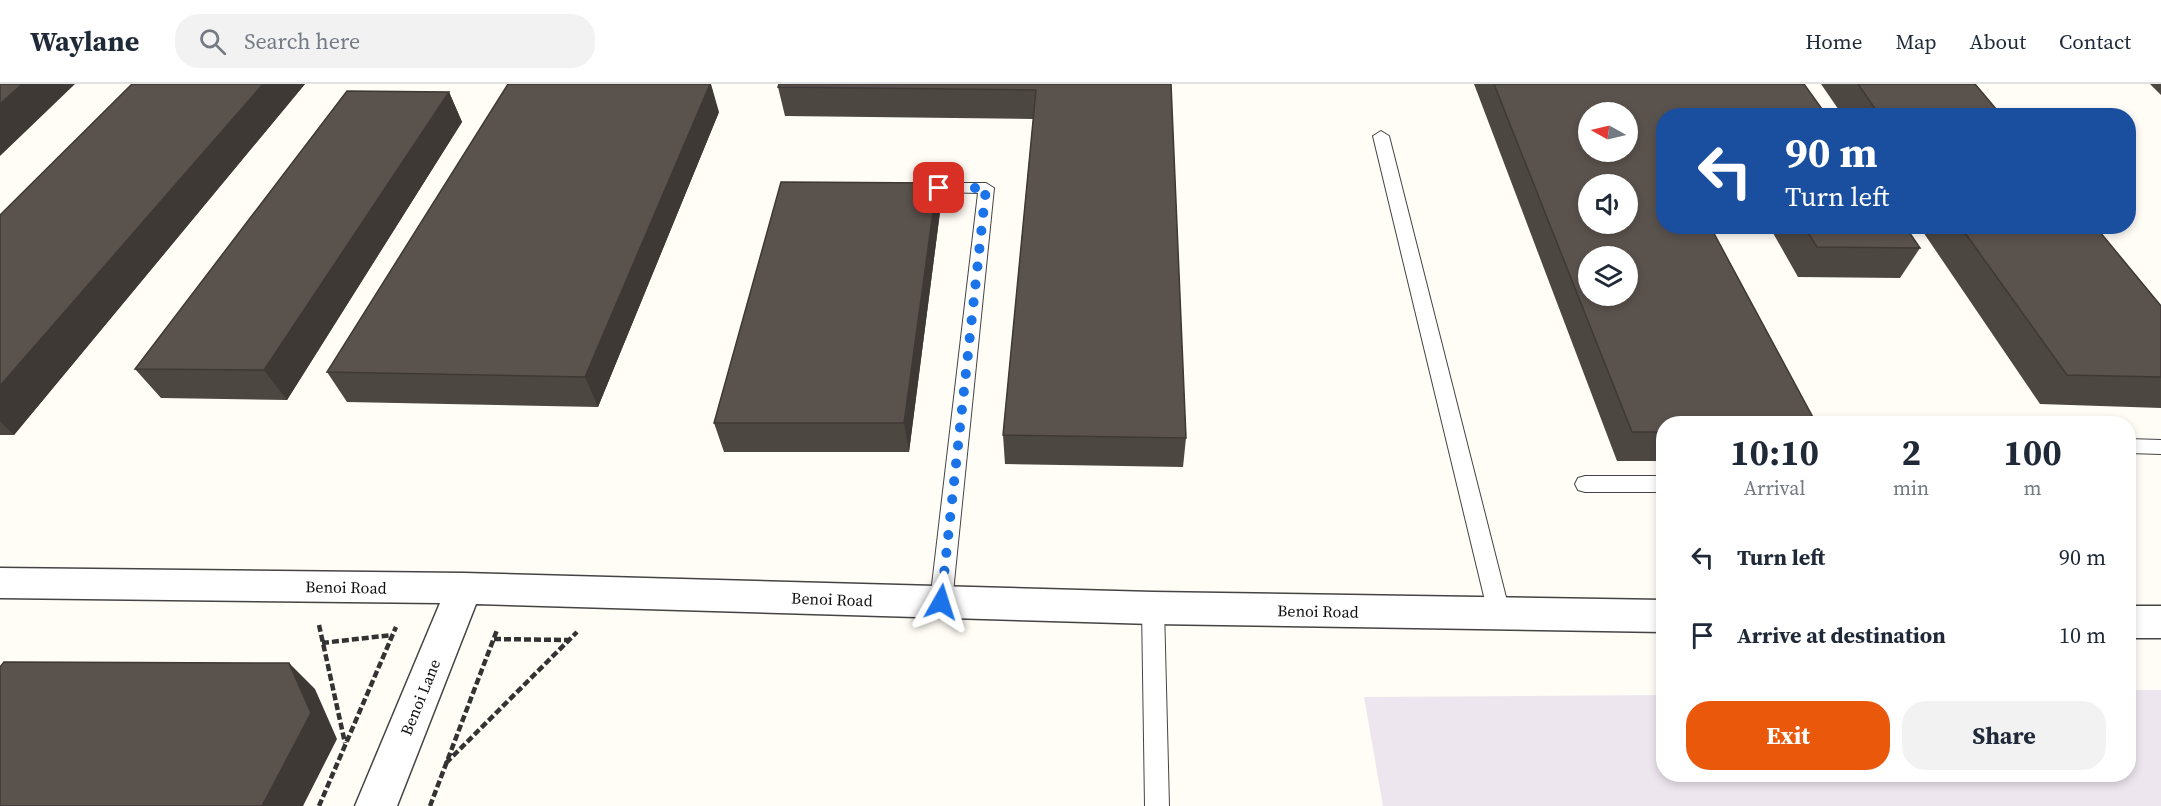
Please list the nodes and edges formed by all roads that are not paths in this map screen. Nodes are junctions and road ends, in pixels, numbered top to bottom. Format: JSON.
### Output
{"nodes":[{"id":1,"x":1381,"y":136,"type":"dead end"},
{"id":2,"x":891,"y":188,"type":"edge"},
{"id":3,"x":2136,"y":447,"type":"edge"},
{"id":4,"x":2161,"y":447,"type":"edge"},
{"id":5,"x":1586,"y":484,"type":"dead end"},
{"id":6,"x":1656,"y":484,"type":"edge"},
{"id":7,"x":0,"y":583,"type":"edge"},
{"id":8,"x":464,"y":588,"type":"junction"},
{"id":9,"x":941,"y":602,"type":"junction"},
{"id":10,"x":1153,"y":608,"type":"junction"},
{"id":11,"x":1499,"y":614,"type":"junction"},
{"id":12,"x":1656,"y":616,"type":"edge"},
{"id":13,"x":2136,"y":622,"type":"edge"},
{"id":14,"x":2161,"y":622,"type":"edge"},
{"id":15,"x":376,"y":806,"type":"edge"},
{"id":16,"x":1156,"y":806,"type":"edge"}],
"edges":[{"from":1,"to":11,"type":"lane"},
{"from":2,"to":9,"type":"lane"},
{"from":3,"to":4,"type":"lane"},
{"from":5,"to":6,"type":"lane"},
{"from":7,"to":8,"type":"street","name":"Benoi Road"},
{"from":8,"to":9,"type":"street","name":"Benoi Road"},
{"from":8,"to":15,"type":"street","name":"Benoi Lane"},
{"from":9,"to":10,"type":"street","name":"Benoi Road"},
{"from":10,"to":11,"type":"street","name":"Benoi Road"},
{"from":10,"to":16,"type":"lane"},
{"from":11,"to":12,"type":"street","name":"Benoi Road"},
{"from":13,"to":14,"type":"street"}]}
